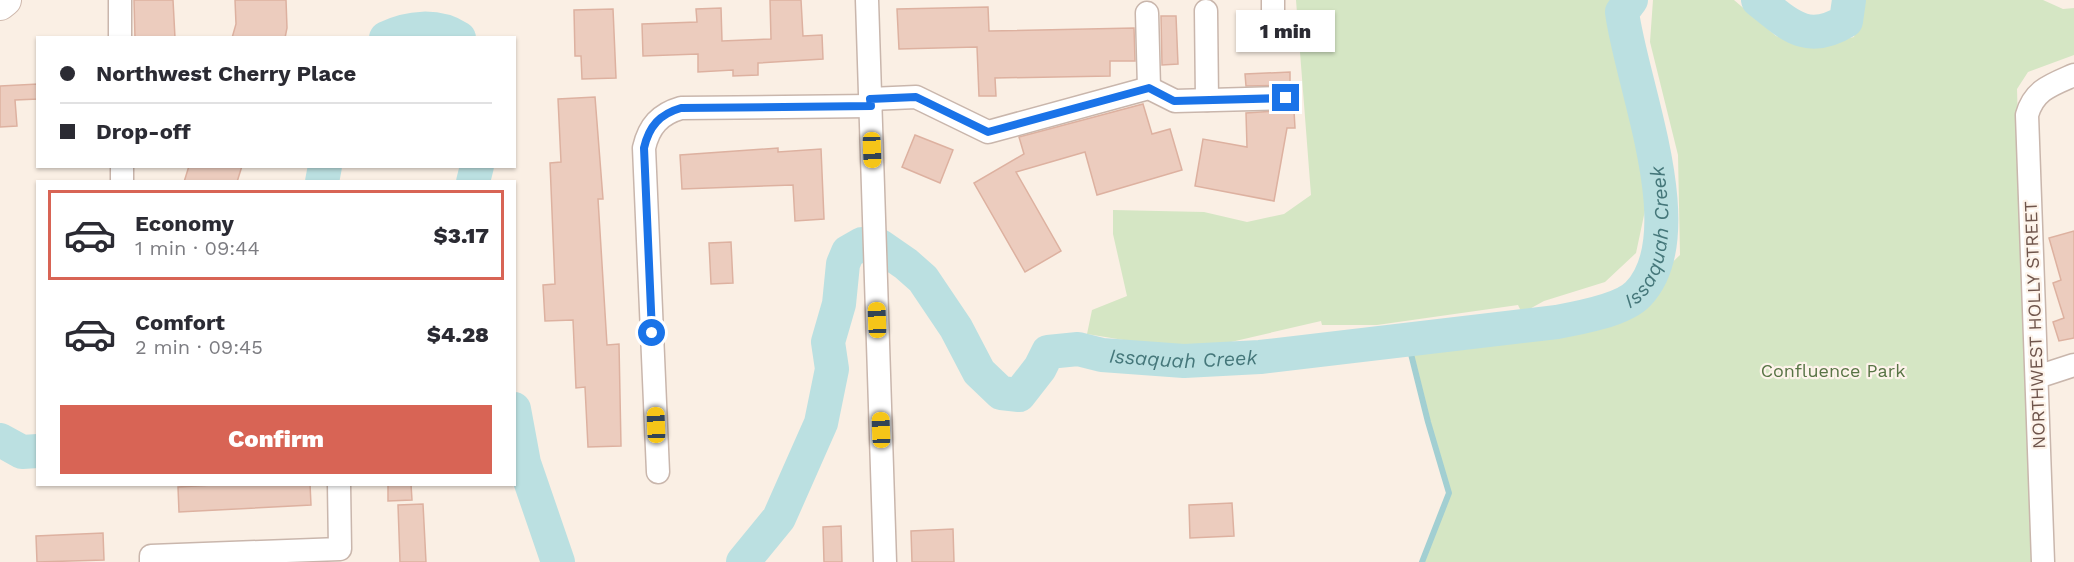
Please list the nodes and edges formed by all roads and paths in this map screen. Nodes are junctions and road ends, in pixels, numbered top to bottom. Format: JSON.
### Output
{"nodes":[{"id":1,"x":5,"y":0,"type":"edge"},
{"id":2,"x":120,"y":0,"type":"edge"},
{"id":3,"x":867,"y":0,"type":"edge"},
{"id":4,"x":0,"y":4,"type":"edge"},
{"id":5,"x":1206,"y":11,"type":"dead end"},
{"id":6,"x":1147,"y":14,"type":"dead end"},
{"id":7,"x":120,"y":36,"type":"edge"},
{"id":8,"x":2074,"y":75,"type":"edge"},
{"id":9,"x":1149,"y":88,"type":"junction"},
{"id":10,"x":1286,"y":98,"type":"dead end"},
{"id":11,"x":1208,"y":100,"type":"junction"},
{"id":12,"x":871,"y":102,"type":"junction"},
{"id":13,"x":2074,"y":365,"type":"edge"},
{"id":14,"x":2037,"y":378,"type":"junction"},
{"id":15,"x":658,"y":472,"type":"dead end"},
{"id":16,"x":339,"y":486,"type":"edge"},
{"id":17,"x":151,"y":559,"type":"edge"},
{"id":18,"x":885,"y":562,"type":"edge"},
{"id":19,"x":2043,"y":562,"type":"edge"}],
"edges":[{"from":1,"to":4,"type":"street"},
{"from":2,"to":7,"type":"street"},
{"from":3,"to":12,"type":"street"},
{"from":5,"to":11,"type":"street"},
{"from":6,"to":9,"type":"street"},
{"from":8,"to":14,"type":"street","name":"NORTHWEST HOLLY STREET"},
{"from":9,"to":11,"type":"street"},
{"from":9,"to":12,"type":"street"},
{"from":10,"to":11,"type":"street"},
{"from":12,"to":15,"type":"street"},
{"from":12,"to":18,"type":"street"},
{"from":13,"to":14,"type":"street"},
{"from":14,"to":19,"type":"street","name":"NORTHWEST HOLLY STREET"},
{"from":16,"to":17,"type":"street"}]}
